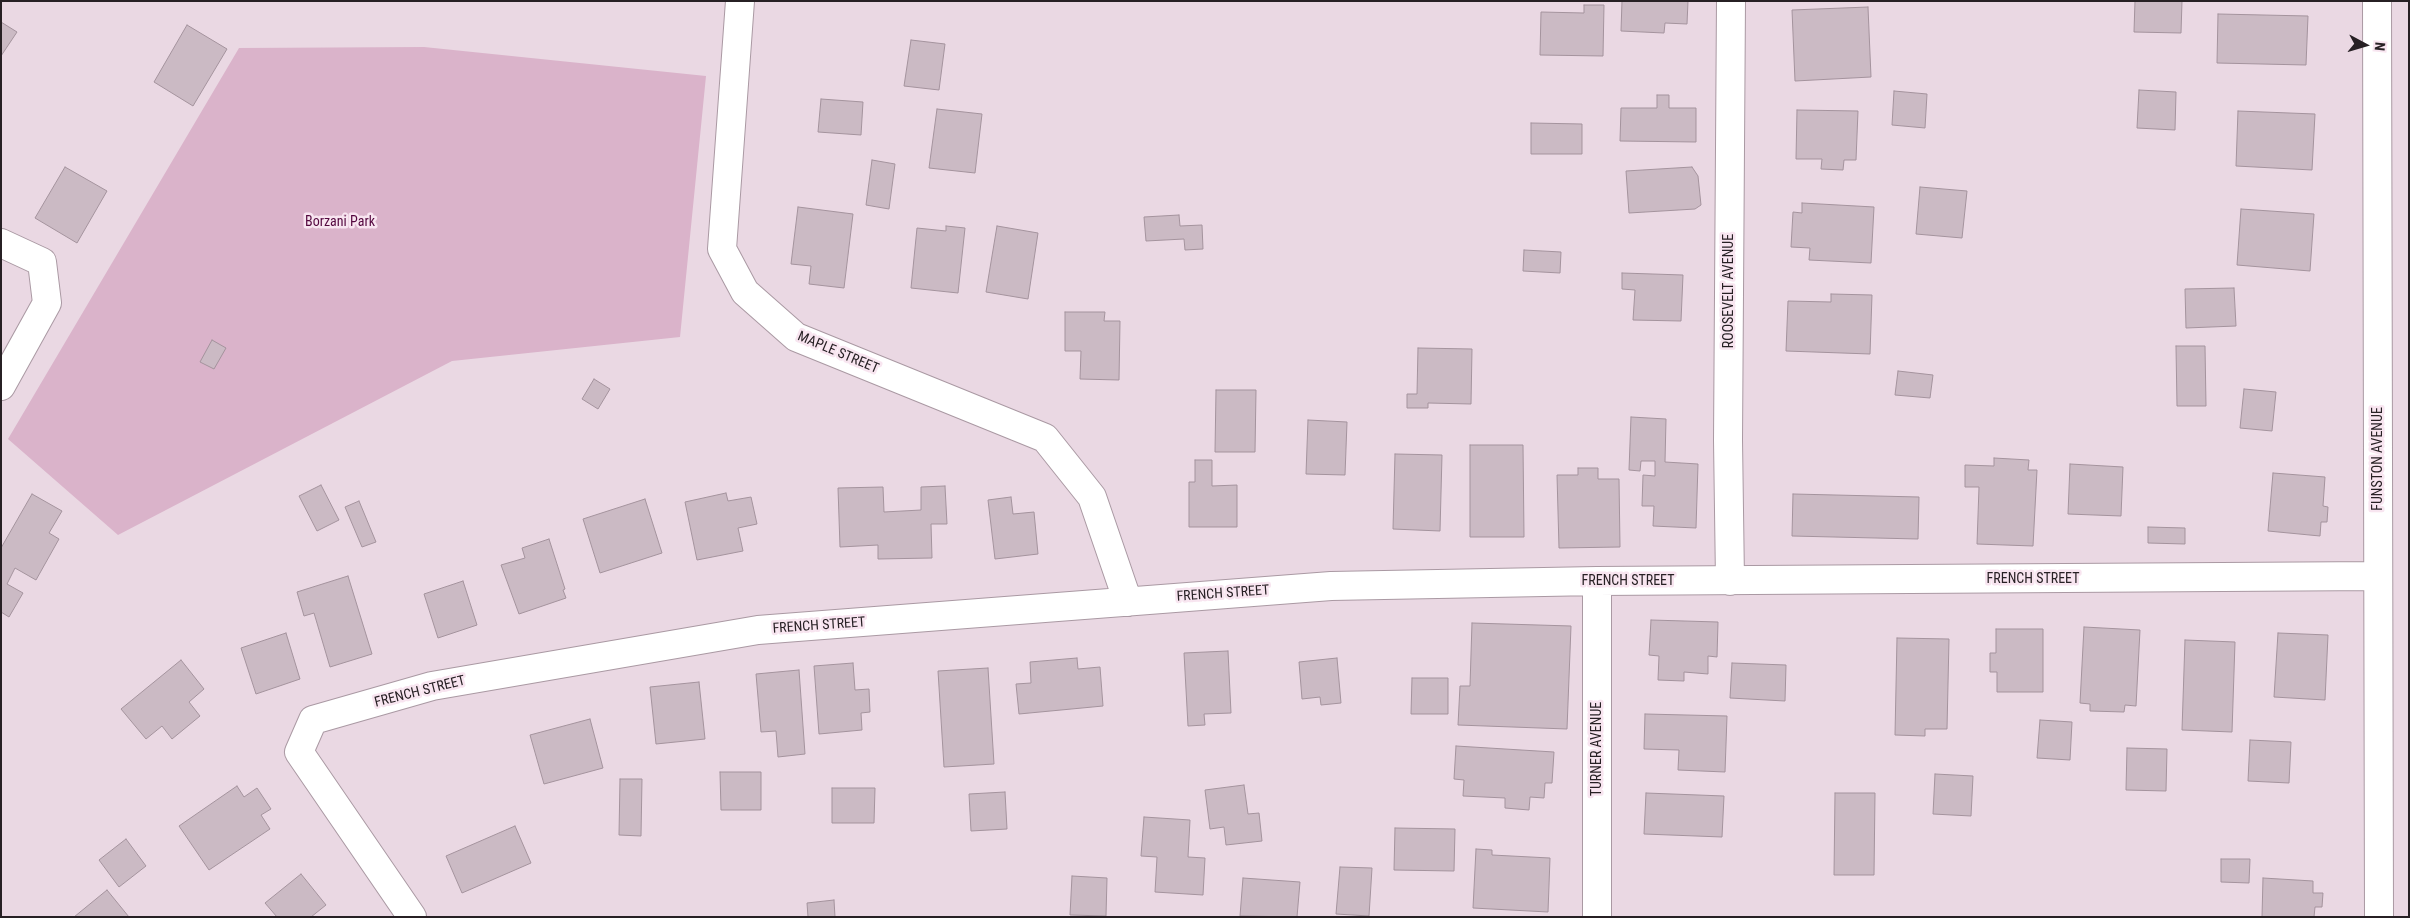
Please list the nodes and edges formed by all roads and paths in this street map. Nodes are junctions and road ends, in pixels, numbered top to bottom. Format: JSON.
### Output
{"nodes":[{"id":1,"x":740,"y":1,"type":"edge"},
{"id":2,"x":1731,"y":1,"type":"edge"},
{"id":3,"x":2377,"y":1,"type":"edge"},
{"id":4,"x":1,"y":243,"type":"edge"},
{"id":5,"x":1,"y":386,"type":"edge"},
{"id":6,"x":2378,"y":576,"type":"junction"},
{"id":7,"x":1597,"y":581,"type":"junction"},
{"id":8,"x":1730,"y":581,"type":"junction"},
{"id":9,"x":1128,"y":602,"type":"junction"},
{"id":10,"x":412,"y":917,"type":"edge"},
{"id":11,"x":1597,"y":917,"type":"edge"},
{"id":12,"x":2379,"y":917,"type":"edge"}],
"edges":[{"from":1,"to":9,"type":"street","name":"MAPLE STREET"},
{"from":2,"to":8,"type":"street","name":"ROOSEVELT AVENUE"},
{"from":3,"to":6,"type":"street","name":"FUNSTON AVENUE"},
{"from":4,"to":5,"type":"street"},
{"from":6,"to":8,"type":"street","name":"FRENCH STREET"},
{"from":6,"to":12,"type":"street","name":"FUNSTON AVENUE"},
{"from":7,"to":8,"type":"street","name":"FRENCH STREET"},
{"from":7,"to":9,"type":"street","name":"FRENCH STREET"},
{"from":7,"to":11,"type":"street","name":"TURNER AVENUE"},
{"from":9,"to":10,"type":"street","name":"FRENCH STREET"}]}
